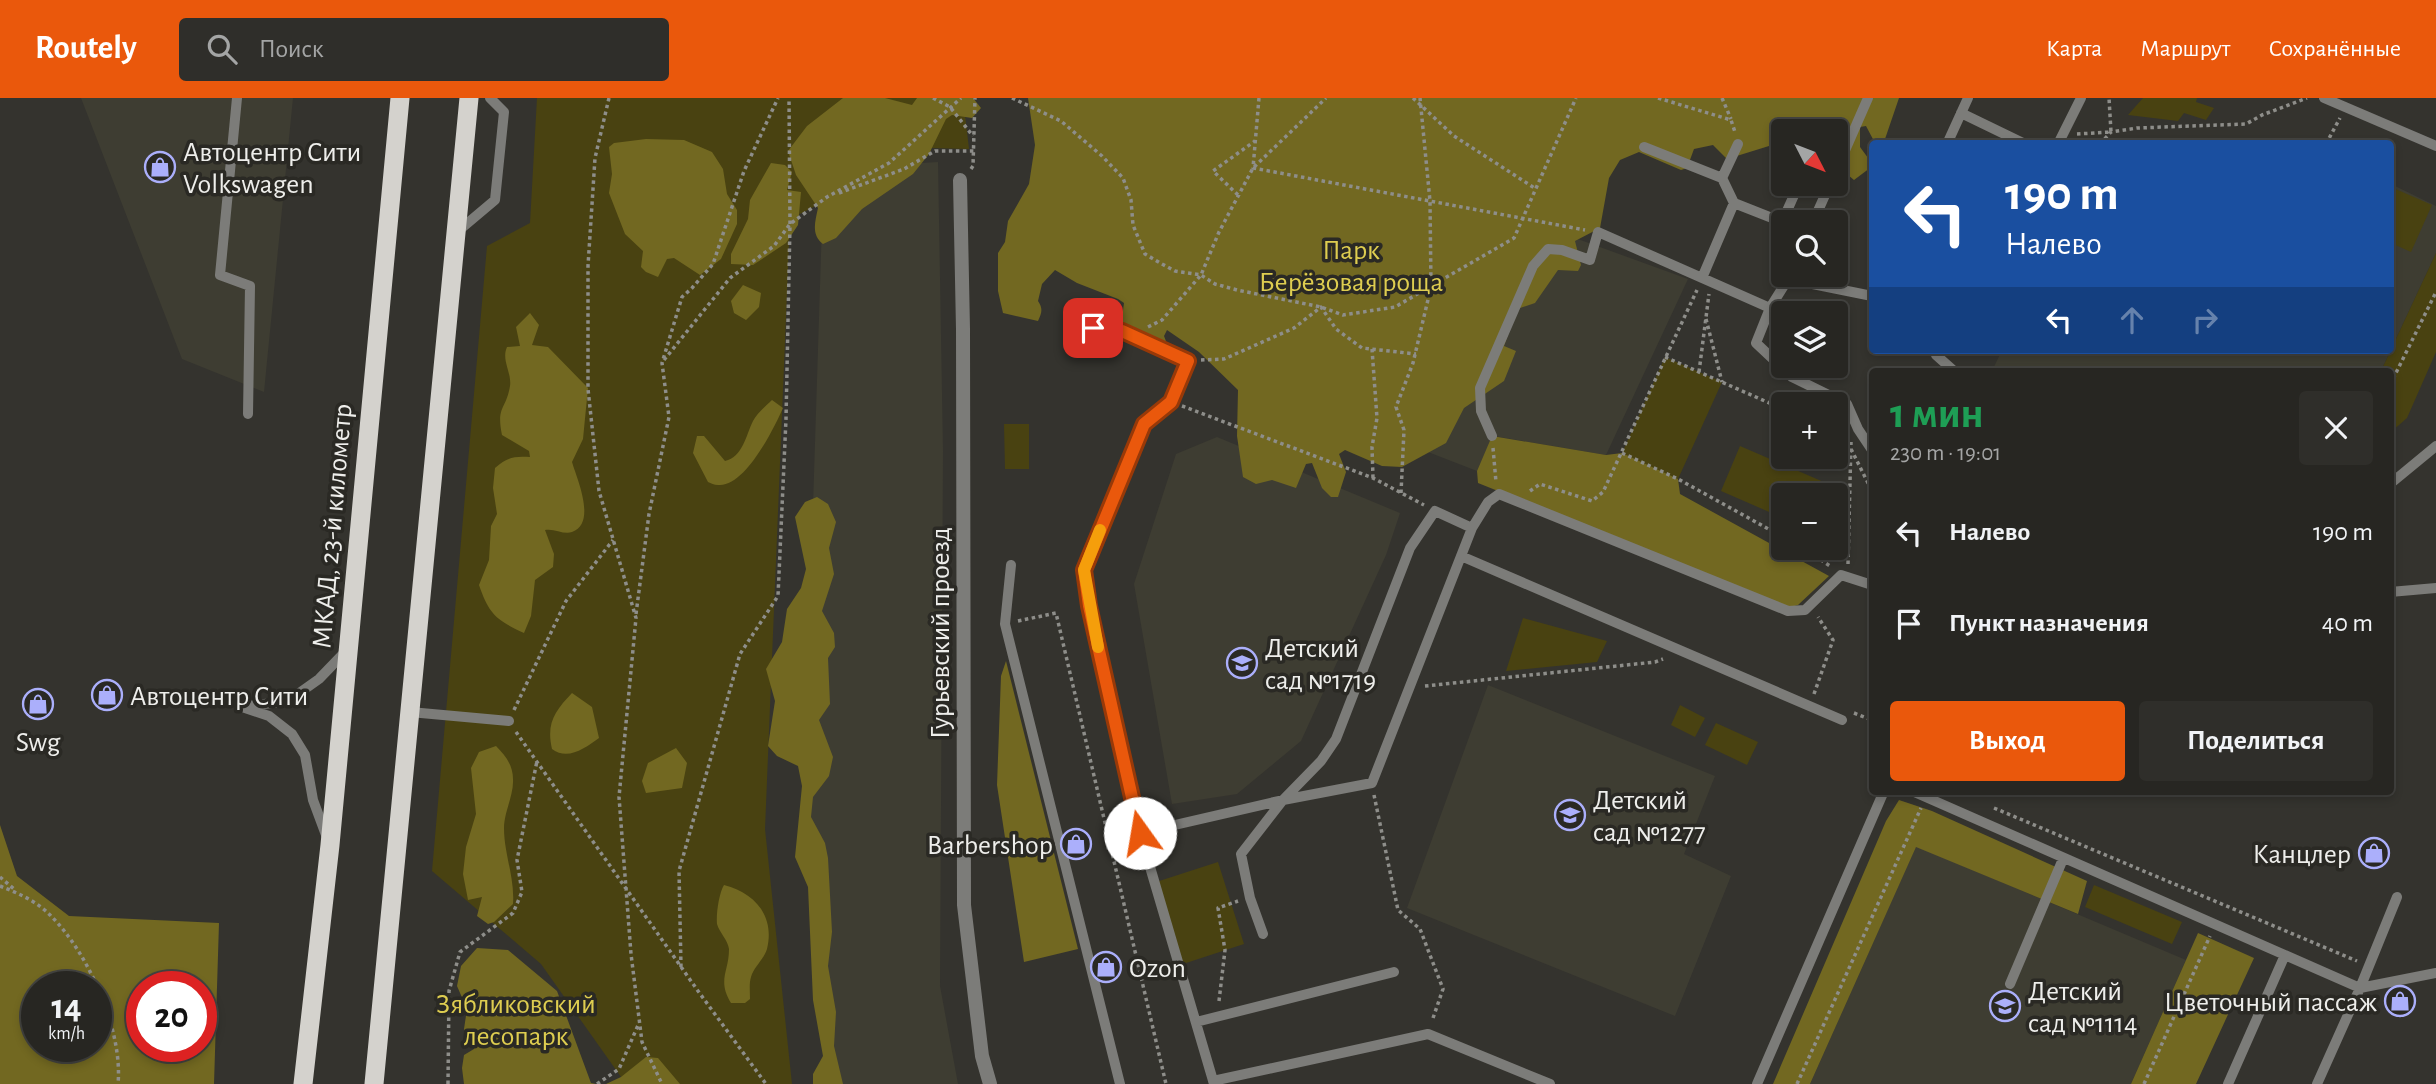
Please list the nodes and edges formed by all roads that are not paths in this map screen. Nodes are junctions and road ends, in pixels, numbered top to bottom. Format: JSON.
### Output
{"nodes":[{"id":1,"x":237,"y":98,"type":"edge"},
{"id":2,"x":400,"y":98,"type":"edge"},
{"id":3,"x":470,"y":98,"type":"edge"},
{"id":4,"x":490,"y":98,"type":"edge"},
{"id":5,"x":1868,"y":98,"type":"edge"},
{"id":6,"x":1968,"y":98,"type":"edge"},
{"id":7,"x":2081,"y":98,"type":"edge"},
{"id":8,"x":2324,"y":98,"type":"edge"},
{"id":9,"x":1961,"y":113,"type":"junction"},
{"id":10,"x":1949,"y":140,"type":"edge"},
{"id":11,"x":2017,"y":140,"type":"edge"},
{"id":12,"x":2060,"y":140,"type":"edge"},
{"id":13,"x":1738,"y":144,"type":"road end"},
{"id":14,"x":1848,"y":144,"type":"edge"},
{"id":15,"x":2436,"y":146,"type":"edge"},
{"id":16,"x":1644,"y":147,"type":"dead end"},
{"id":17,"x":1722,"y":178,"type":"junction"},
{"id":18,"x":960,"y":180,"type":"road end"},
{"id":19,"x":1794,"y":196,"type":"edge"},
{"id":20,"x":1734,"y":203,"type":"junction"},
{"id":21,"x":456,"y":233,"type":"junction"},
{"id":22,"x":1706,"y":280,"type":"junction"},
{"id":23,"x":1783,"y":287,"type":"edge"},
{"id":24,"x":1833,"y":287,"type":"edge"},
{"id":25,"x":1869,"y":295,"type":"edge"},
{"id":26,"x":1770,"y":308,"type":"junction"},
{"id":27,"x":1093,"y":328,"type":"dead end"},
{"id":28,"x":1937,"y":354,"type":"edge"},
{"id":29,"x":1951,"y":368,"type":"edge"},
{"id":30,"x":248,"y":414,"type":"dead end"},
{"id":31,"x":1492,"y":436,"type":"road end"},
{"id":32,"x":1869,"y":446,"type":"edge"},
{"id":33,"x":2436,"y":446,"type":"edge"},
{"id":34,"x":2394,"y":481,"type":"edge"},
{"id":35,"x":1472,"y":527,"type":"junction"},
{"id":36,"x":1461,"y":556,"type":"junction"},
{"id":37,"x":1011,"y":565,"type":"dead end"},
{"id":38,"x":1869,"y":584,"type":"edge"},
{"id":39,"x":2434,"y":587,"type":"edge"},
{"id":40,"x":2394,"y":592,"type":"edge"},
{"id":41,"x":348,"y":649,"type":"junction"},
{"id":42,"x":410,"y":712,"type":"junction"},
{"id":43,"x":1842,"y":720,"type":"dead end"},
{"id":44,"x":509,"y":721,"type":"road end"},
{"id":45,"x":1882,"y":795,"type":"edge"},
{"id":46,"x":1921,"y":795,"type":"edge"},
{"id":47,"x":1283,"y":800,"type":"junction"},
{"id":48,"x":1140,"y":833,"type":"junction"},
{"id":49,"x":330,"y":845,"type":"junction"},
{"id":50,"x":2063,"y":859,"type":"junction"},
{"id":51,"x":2397,"y":897,"type":"dead end"},
{"id":52,"x":1263,"y":934,"type":"dead end"},
{"id":53,"x":2285,"y":955,"type":"junction"},
{"id":54,"x":1394,"y":972,"type":"dead end"},
{"id":55,"x":2436,"y":974,"type":"edge"},
{"id":56,"x":2010,"y":984,"type":"dead end"},
{"id":57,"x":2360,"y":988,"type":"junction"},
{"id":58,"x":1196,"y":1022,"type":"junction"},
{"id":59,"x":1214,"y":1083,"type":"edge"},
{"id":60,"x":303,"y":1084,"type":"edge"},
{"id":61,"x":374,"y":1084,"type":"edge"},
{"id":62,"x":990,"y":1084,"type":"edge"},
{"id":63,"x":1120,"y":1084,"type":"edge"},
{"id":64,"x":1550,"y":1084,"type":"edge"},
{"id":65,"x":1757,"y":1084,"type":"edge"},
{"id":66,"x":2228,"y":1084,"type":"edge"},
{"id":67,"x":2317,"y":1084,"type":"edge"}],
"edges":[{"from":1,"to":30,"type":"lane"},
{"from":2,"to":41,"type":"highway","name":"МКАД, 23-й километр"},
{"from":3,"to":21,"type":"highway"},
{"from":4,"to":21,"type":"lane"},
{"from":5,"to":14,"type":"lane"},
{"from":6,"to":9,"type":"lane"},
{"from":7,"to":12,"type":"lane"},
{"from":8,"to":15,"type":"lane"},
{"from":9,"to":10,"type":"lane"},
{"from":9,"to":11,"type":"lane"},
{"from":13,"to":17,"type":"lane"},
{"from":16,"to":17,"type":"lane"},
{"from":17,"to":20,"type":"lane"},
{"from":18,"to":62,"type":"street","name":"Гурьевский проезд"},
{"from":19,"to":20,"type":"lane"},
{"from":20,"to":22,"type":"lane"},
{"from":21,"to":42,"type":"highway"},
{"from":22,"to":26,"type":"lane"},
{"from":22,"to":31,"type":"lane"},
{"from":23,"to":26,"type":"lane"},
{"from":24,"to":25,"type":"lane"},
{"from":26,"to":32,"type":"lane"},
{"from":27,"to":48,"type":"lane"},
{"from":28,"to":29,"type":"lane"},
{"from":33,"to":34,"type":"lane"},
{"from":35,"to":36,"type":"lane"},
{"from":35,"to":38,"type":"lane"},
{"from":35,"to":47,"type":"lane"},
{"from":36,"to":43,"type":"lane"},
{"from":36,"to":47,"type":"lane"},
{"from":37,"to":63,"type":"lane"},
{"from":39,"to":40,"type":"lane"},
{"from":41,"to":49,"type":"highway","name":"МКАД, 23-й километр"},
{"from":41,"to":49,"type":"lane"},
{"from":42,"to":44,"type":"lane"},
{"from":42,"to":61,"type":"highway"},
{"from":45,"to":65,"type":"lane"},
{"from":46,"to":50,"type":"lane"},
{"from":47,"to":48,"type":"lane"},
{"from":47,"to":52,"type":"lane"},
{"from":48,"to":58,"type":"lane"},
{"from":49,"to":60,"type":"highway","name":"МКАД, 23-й километр"},
{"from":50,"to":53,"type":"lane"},
{"from":50,"to":56,"type":"lane"},
{"from":51,"to":57,"type":"lane"},
{"from":53,"to":57,"type":"lane"},
{"from":53,"to":66,"type":"lane"},
{"from":54,"to":58,"type":"lane"},
{"from":55,"to":57,"type":"lane"},
{"from":57,"to":67,"type":"lane"},
{"from":58,"to":59,"type":"lane"},
{"from":59,"to":64,"type":"lane"}]}
